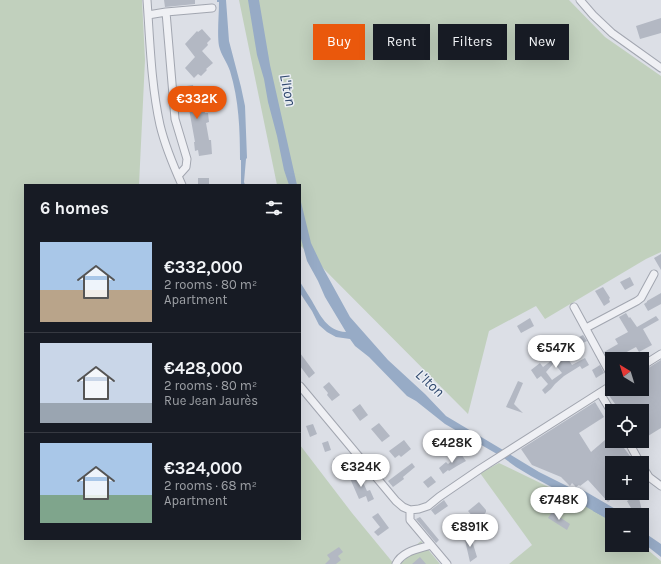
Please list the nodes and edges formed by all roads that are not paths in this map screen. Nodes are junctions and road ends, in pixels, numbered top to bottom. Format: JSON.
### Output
{"nodes":[{"id":1,"x":147,"y":0,"type":"edge"},
{"id":2,"x":580,"y":0,"type":"edge"},
{"id":3,"x":212,"y":8,"type":"dead end"},
{"id":4,"x":166,"y":12,"type":"junction"},
{"id":5,"x":148,"y":14,"type":"junction"},
{"id":6,"x":661,"y":68,"type":"edge"},
{"id":7,"x":178,"y":176,"type":"junction"},
{"id":8,"x":182,"y":184,"type":"edge"},
{"id":9,"x":654,"y":274,"type":"dead end"},
{"id":10,"x":574,"y":307,"type":"dead end"},
{"id":11,"x":586,"y":328,"type":"junction"},
{"id":12,"x":661,"y":354,"type":"edge"},
{"id":13,"x":649,"y":362,"type":"edge"},
{"id":14,"x":605,"y":363,"type":"edge"},
{"id":15,"x":301,"y":387,"type":"edge"},
{"id":16,"x":605,"y":390,"type":"edge"},
{"id":17,"x":600,"y":393,"type":"junction"},
{"id":18,"x":607,"y":404,"type":"edge"},
{"id":19,"x":649,"y":477,"type":"edge"},
{"id":20,"x":661,"y":486,"type":"edge"},
{"id":21,"x":410,"y":510,"type":"junction"},
{"id":22,"x":431,"y":545,"type":"junction"},
{"id":23,"x":396,"y":564,"type":"edge"},
{"id":24,"x":447,"y":564,"type":"edge"}],
"edges":[{"from":1,"to":5,"type":"street"},
{"from":2,"to":6,"type":"street"},
{"from":3,"to":4,"type":"street"},
{"from":4,"to":5,"type":"street"},
{"from":4,"to":7,"type":"street"},
{"from":5,"to":7,"type":"street"},
{"from":7,"to":8,"type":"street"},
{"from":9,"to":11,"type":"street"},
{"from":10,"to":11,"type":"street"},
{"from":11,"to":14,"type":"street"},
{"from":12,"to":13,"type":"street"},
{"from":15,"to":21,"type":"street"},
{"from":16,"to":17,"type":"street"},
{"from":17,"to":18,"type":"street"},
{"from":17,"to":21,"type":"street"},
{"from":19,"to":20,"type":"street"},
{"from":21,"to":22,"type":"street"},
{"from":22,"to":23,"type":"street"},
{"from":22,"to":24,"type":"street"}]}
